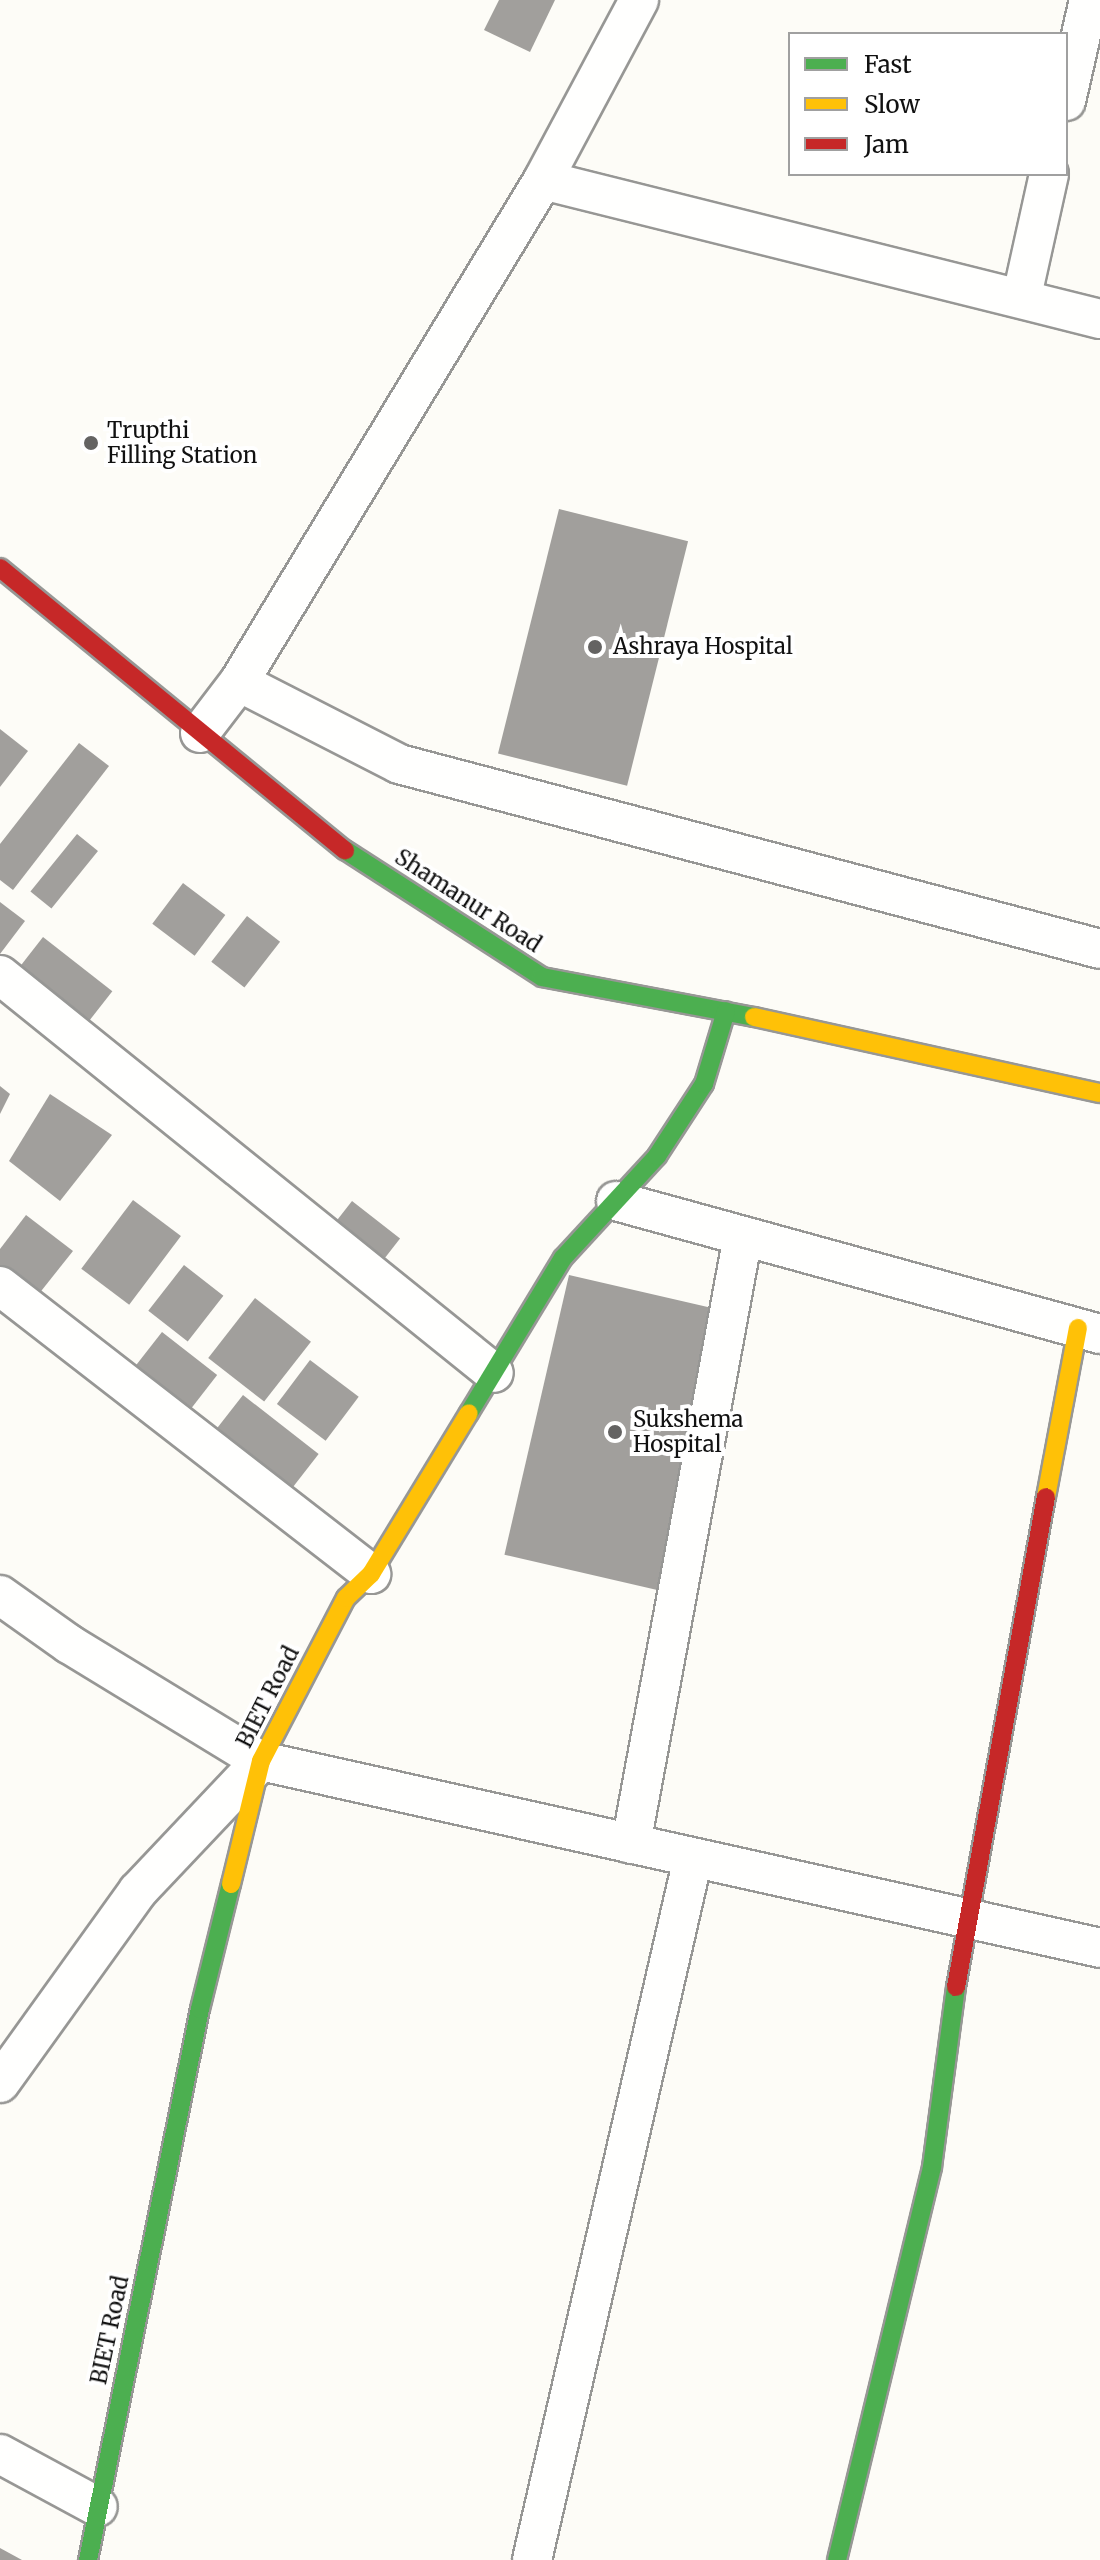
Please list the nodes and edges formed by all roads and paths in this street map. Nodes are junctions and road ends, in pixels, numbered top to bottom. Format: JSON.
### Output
{"nodes":[{"id":1,"x":639,"y":0,"type":"edge"},
{"id":2,"x":1089,"y":0,"type":"edge"},
{"id":3,"x":1068,"y":92,"type":"edge"},
{"id":4,"x":1049,"y":176,"type":"edge"},
{"id":5,"x":543,"y":180,"type":"junction"},
{"id":6,"x":1022,"y":296,"type":"junction"},
{"id":7,"x":1100,"y":319,"type":"edge"},
{"id":8,"x":0,"y":568,"type":"edge"},
{"id":9,"x":239,"y":682,"type":"junction"},
{"id":10,"x":200,"y":733,"type":"junction"},
{"id":11,"x":1100,"y":949,"type":"edge"},
{"id":12,"x":0,"y":975,"type":"edge"},
{"id":13,"x":726,"y":1011,"type":"junction"},
{"id":14,"x":1100,"y":1093,"type":"edge"},
{"id":15,"x":616,"y":1201,"type":"junction"},
{"id":16,"x":743,"y":1236,"type":"junction"},
{"id":17,"x":0,"y":1286,"type":"edge"},
{"id":18,"x":1089,"y":1331,"type":"edge"},
{"id":19,"x":494,"y":1373,"type":"junction"},
{"id":20,"x":371,"y":1574,"type":"junction"},
{"id":21,"x":0,"y":1595,"type":"edge"},
{"id":22,"x":261,"y":1761,"type":"junction"},
{"id":23,"x":631,"y":1844,"type":"junction"},
{"id":24,"x":693,"y":1858,"type":"junction"},
{"id":25,"x":966,"y":1917,"type":"junction"},
{"id":26,"x":1100,"y":1948,"type":"edge"},
{"id":27,"x":0,"y":2083,"type":"edge"},
{"id":28,"x":0,"y":2454,"type":"edge"},
{"id":29,"x":98,"y":2507,"type":"junction"},
{"id":30,"x":88,"y":2560,"type":"edge"},
{"id":31,"x":532,"y":2560,"type":"edge"},
{"id":32,"x":837,"y":2560,"type":"edge"}],
"edges":[{"from":1,"to":5,"type":"street"},
{"from":2,"to":3,"type":"street"},
{"from":4,"to":6,"type":"street"},
{"from":5,"to":6,"type":"street"},
{"from":5,"to":9,"type":"street"},
{"from":6,"to":7,"type":"street"},
{"from":8,"to":10,"type":"street","name":"Shamanur Road"},
{"from":9,"to":10,"type":"street"},
{"from":9,"to":11,"type":"street"},
{"from":10,"to":13,"type":"street","name":"Shamanur Road"},
{"from":12,"to":19,"type":"street"},
{"from":13,"to":14,"type":"street","name":"Shamanur Road"},
{"from":13,"to":15,"type":"street","name":"BIET Road"},
{"from":15,"to":16,"type":"street"},
{"from":15,"to":19,"type":"street","name":"BIET Road"},
{"from":16,"to":18,"type":"street"},
{"from":16,"to":23,"type":"street"},
{"from":17,"to":20,"type":"street"},
{"from":18,"to":25,"type":"street"},
{"from":19,"to":20,"type":"street","name":"BIET Road"},
{"from":20,"to":22,"type":"street","name":"BIET Road"},
{"from":21,"to":22,"type":"street"},
{"from":22,"to":23,"type":"street"},
{"from":22,"to":27,"type":"street"},
{"from":22,"to":29,"type":"street","name":"BIET Road"},
{"from":23,"to":24,"type":"street"},
{"from":24,"to":25,"type":"street"},
{"from":24,"to":31,"type":"street"},
{"from":25,"to":26,"type":"street"},
{"from":25,"to":32,"type":"street"},
{"from":28,"to":29,"type":"street"},
{"from":29,"to":30,"type":"street","name":"BIET Road"}]}
